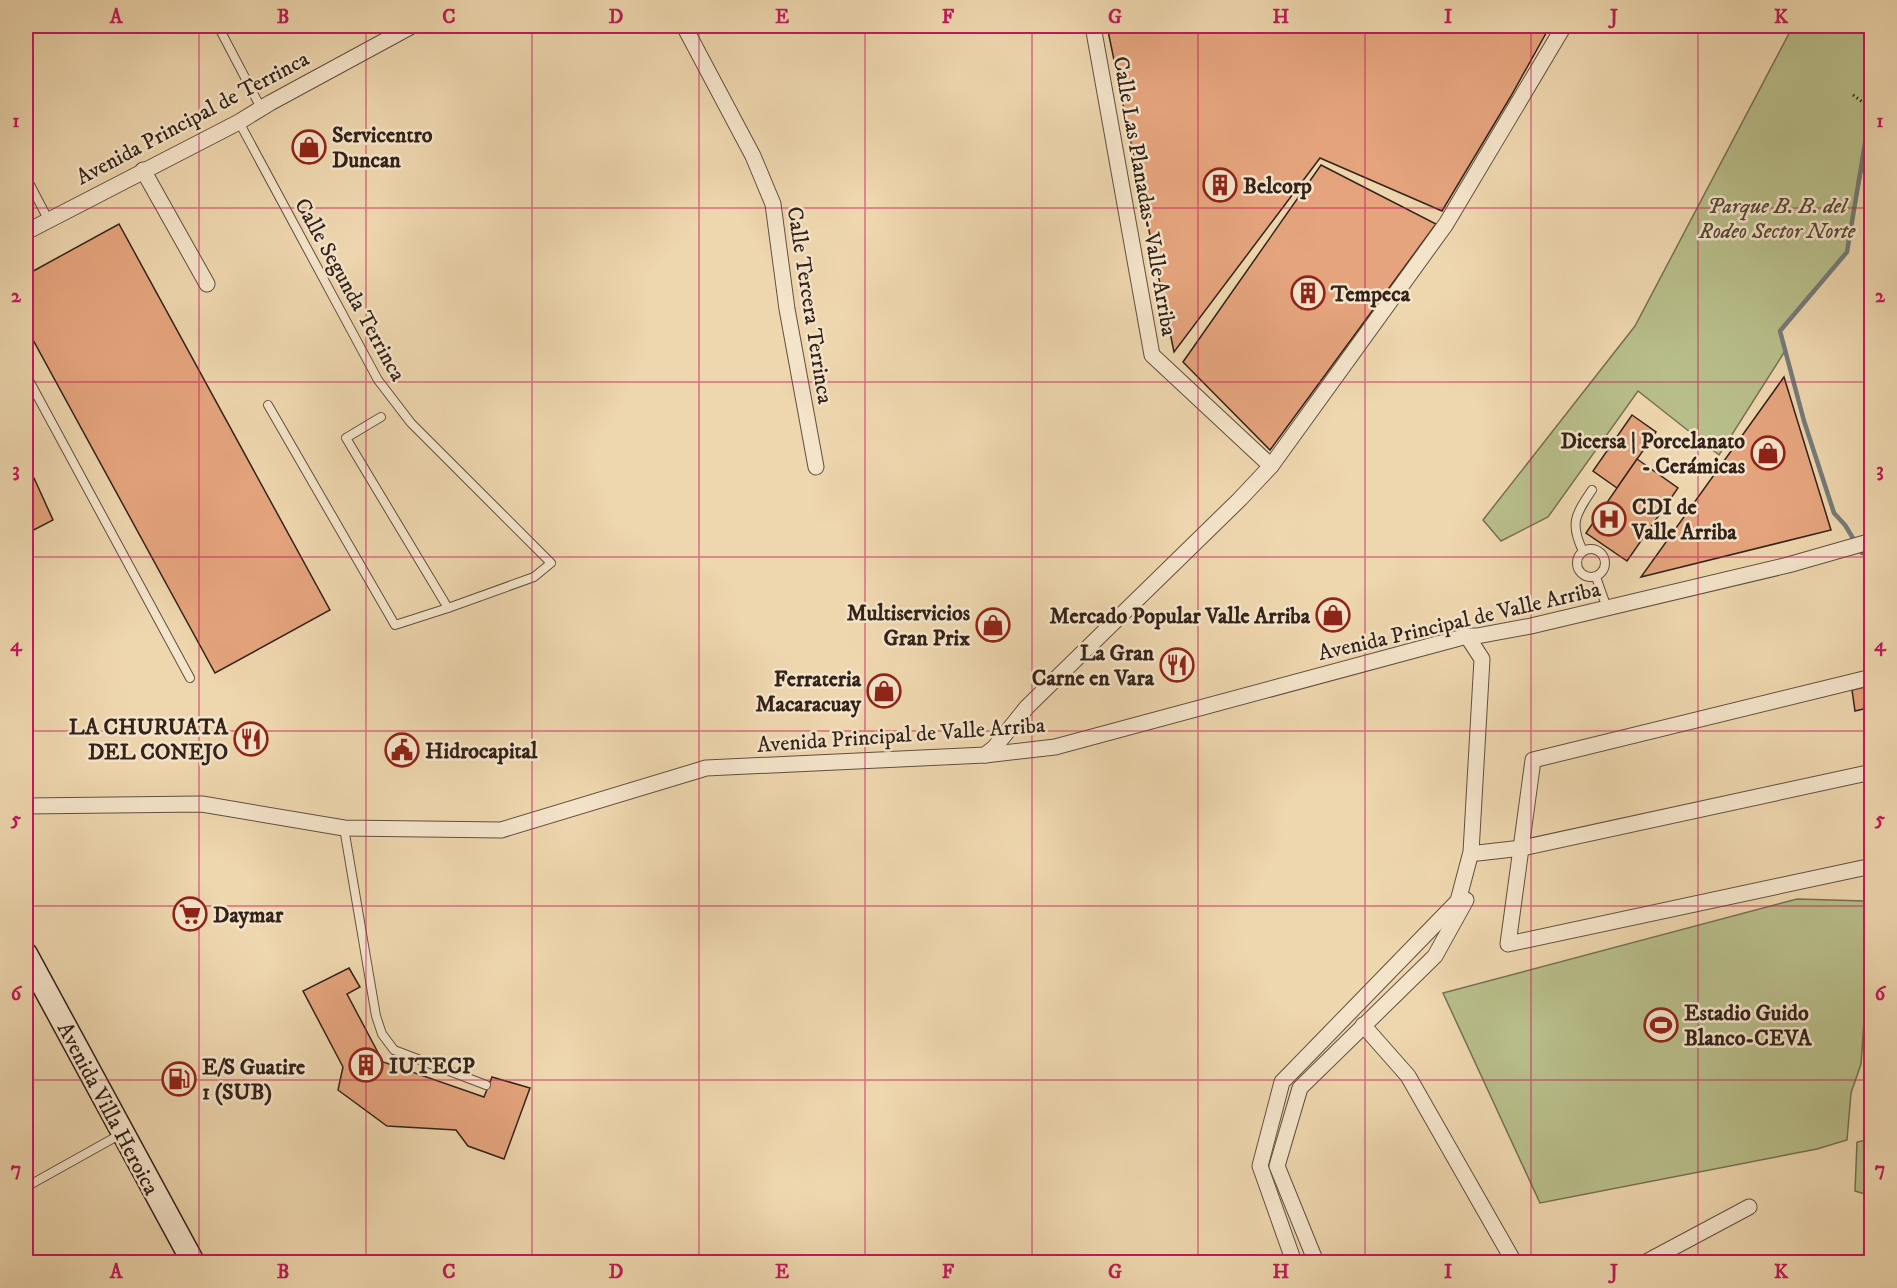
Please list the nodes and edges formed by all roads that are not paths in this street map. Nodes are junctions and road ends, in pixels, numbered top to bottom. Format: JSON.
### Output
{"nodes":[{"id":1,"x":218,"y":26,"type":"edge"},
{"id":2,"x":412,"y":26,"type":"edge"},
{"id":3,"x":684,"y":26,"type":"edge"},
{"id":4,"x":1093,"y":26,"type":"edge"},
{"id":5,"x":1564,"y":26,"type":"edge"},
{"id":6,"x":261,"y":108,"type":"junction"},
{"id":7,"x":239,"y":122,"type":"junction"},
{"id":8,"x":143,"y":170,"type":"junction"},
{"id":9,"x":26,"y":177,"type":"edge"},
{"id":10,"x":48,"y":219,"type":"junction"},
{"id":11,"x":26,"y":232,"type":"edge"},
{"id":12,"x":207,"y":284,"type":"dead end"},
{"id":13,"x":26,"y":375,"type":"edge"},
{"id":14,"x":268,"y":405,"type":"dead end"},
{"id":15,"x":381,"y":417,"type":"dead end"},
{"id":16,"x":1271,"y":466,"type":"junction"},
{"id":17,"x":816,"y":467,"type":"dead end"},
{"id":18,"x":1592,"y":490,"type":"dead end"},
{"id":19,"x":1872,"y":541,"type":"edge"},
{"id":20,"x":1583,"y":551,"type":"junction"},
{"id":21,"x":1596,"y":577,"type":"junction"},
{"id":22,"x":448,"y":608,"type":"junction"},
{"id":23,"x":1607,"y":608,"type":"junction"},
{"id":24,"x":1472,"y":636,"type":"junction"},
{"id":25,"x":1872,"y":677,"type":"edge"},
{"id":26,"x":190,"y":678,"type":"dead end"},
{"id":27,"x":985,"y":755,"type":"junction"},
{"id":28,"x":1872,"y":771,"type":"edge"},
{"id":29,"x":26,"y":806,"type":"edge"},
{"id":30,"x":344,"y":828,"type":"junction"},
{"id":31,"x":1522,"y":848,"type":"junction"},
{"id":32,"x":1478,"y":853,"type":"junction"},
{"id":33,"x":1872,"y":866,"type":"edge"},
{"id":34,"x":26,"y":954,"type":"edge"},
{"id":35,"x":1363,"y":1025,"type":"junction"},
{"id":36,"x":486,"y":1085,"type":"dead end"},
{"id":37,"x":122,"y":1133,"type":"junction"},
{"id":38,"x":26,"y":1187,"type":"edge"},
{"id":39,"x":1749,"y":1207,"type":"dead end"},
{"id":40,"x":193,"y":1263,"type":"edge"},
{"id":41,"x":1294,"y":1263,"type":"edge"},
{"id":42,"x":1316,"y":1263,"type":"edge"},
{"id":43,"x":1514,"y":1263,"type":"edge"},
{"id":44,"x":1646,"y":1263,"type":"edge"}],
"edges":[{"from":1,"to":6,"type":"lane"},
{"from":2,"to":6,"type":"street","name":"Avenida Principal de Terrinca"},
{"from":3,"to":17,"type":"street","name":"Calle Tercera Terrinca"},
{"from":4,"to":16,"type":"street","name":"Calle Las Planadas- Valle Arriba"},
{"from":5,"to":16,"type":"street"},
{"from":6,"to":7,"type":"street","name":"Avenida Principal de Terrinca"},
{"from":7,"to":8,"type":"street","name":"Avenida Principal de Terrinca"},
{"from":7,"to":22,"type":"lane","name":"Calle Segunda Terrinca"},
{"from":8,"to":10,"type":"street","name":"Avenida Principal de Terrinca"},
{"from":8,"to":12,"type":"street"},
{"from":9,"to":10,"type":"lane"},
{"from":10,"to":11,"type":"street","name":"Avenida Principal de Terrinca"},
{"from":13,"to":26,"type":"lane"},
{"from":14,"to":22,"type":"lane"},
{"from":15,"to":22,"type":"lane"},
{"from":16,"to":27,"type":"street"},
{"from":18,"to":20,"type":"lane"},
{"from":19,"to":23,"type":"street","name":"Avenida Principal de Valle Arriba"},
{"from":20,"to":21,"type":"lane"},
{"from":20,"to":21,"type":"lane"},
{"from":21,"to":23,"type":"lane"},
{"from":23,"to":24,"type":"street","name":"Avenida Principal de Valle Arriba"},
{"from":24,"to":27,"type":"street","name":"Avenida Principal de Valle Arriba"},
{"from":24,"to":32,"type":"street"},
{"from":24,"to":41,"type":"street"},
{"from":25,"to":31,"type":"street"},
{"from":27,"to":30,"type":"street","name":"Avenida Principal de Valle Arriba"},
{"from":28,"to":31,"type":"street"},
{"from":29,"to":30,"type":"street","name":"Avenida Principal de Valle Arriba"},
{"from":30,"to":36,"type":"lane"},
{"from":31,"to":32,"type":"street"},
{"from":31,"to":33,"type":"street"},
{"from":32,"to":35,"type":"street"},
{"from":34,"to":37,"type":"main road","name":"Avenida Villa Heroica"},
{"from":35,"to":42,"type":"street"},
{"from":35,"to":43,"type":"street"},
{"from":37,"to":38,"type":"lane"},
{"from":37,"to":40,"type":"main road","name":"Avenida Villa Heroica"},
{"from":39,"to":44,"type":"street"}]}
